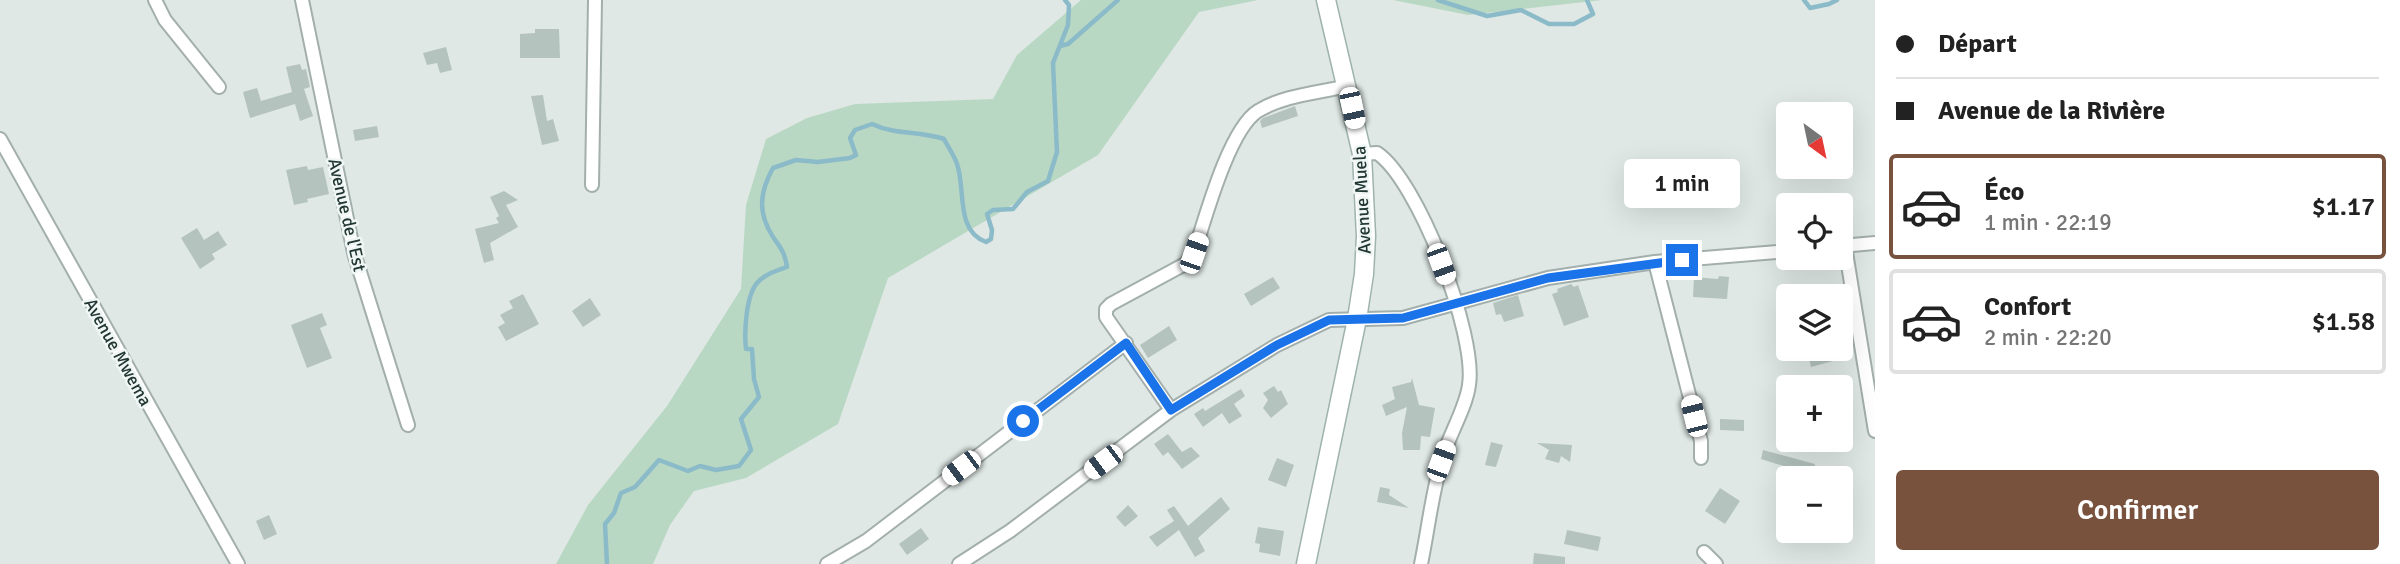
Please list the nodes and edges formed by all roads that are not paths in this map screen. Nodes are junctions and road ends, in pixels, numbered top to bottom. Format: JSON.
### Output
{"nodes":[{"id":1,"x":155,"y":0,"type":"edge"},
{"id":2,"x":302,"y":0,"type":"edge"},
{"id":3,"x":595,"y":0,"type":"edge"},
{"id":4,"x":1326,"y":0,"type":"edge"},
{"id":5,"x":1347,"y":86,"type":"junction"},
{"id":6,"x":219,"y":87,"type":"dead end"},
{"id":7,"x":0,"y":139,"type":"edge"},
{"id":8,"x":1362,"y":154,"type":"junction"},
{"id":9,"x":592,"y":185,"type":"dead end"},
{"id":10,"x":1875,"y":243,"type":"edge"},
{"id":11,"x":1853,"y":245,"type":"edge"},
{"id":12,"x":1776,"y":252,"type":"edge"},
{"id":13,"x":1655,"y":262,"type":"junction"},
{"id":14,"x":1847,"y":270,"type":"edge"},
{"id":15,"x":1455,"y":302,"type":"junction"},
{"id":16,"x":1357,"y":319,"type":"junction"},
{"id":17,"x":1126,"y":343,"type":"junction"},
{"id":18,"x":1171,"y":410,"type":"junction"},
{"id":19,"x":408,"y":425,"type":"dead end"},
{"id":20,"x":1875,"y":431,"type":"edge"},
{"id":21,"x":1701,"y":458,"type":"dead end"},
{"id":22,"x":1704,"y":552,"type":"dead end"},
{"id":23,"x":238,"y":564,"type":"edge"},
{"id":24,"x":827,"y":564,"type":"edge"},
{"id":25,"x":959,"y":564,"type":"edge"},
{"id":26,"x":1306,"y":564,"type":"edge"},
{"id":27,"x":1421,"y":564,"type":"edge"},
{"id":28,"x":1716,"y":564,"type":"edge"}],
"edges":[{"from":1,"to":6,"type":"street"},
{"from":2,"to":19,"type":"street","name":"Avenue de l'Est"},
{"from":3,"to":9,"type":"street"},
{"from":4,"to":5,"type":"street","name":"Avenue Muela"},
{"from":5,"to":8,"type":"street","name":"Avenue Muela"},
{"from":5,"to":17,"type":"street"},
{"from":7,"to":23,"type":"street","name":"Avenue Mwema"},
{"from":8,"to":15,"type":"street"},
{"from":8,"to":16,"type":"street","name":"Avenue Muela"},
{"from":10,"to":11,"type":"street"},
{"from":12,"to":13,"type":"street"},
{"from":13,"to":15,"type":"street"},
{"from":13,"to":21,"type":"street"},
{"from":14,"to":20,"type":"street"},
{"from":15,"to":16,"type":"street"},
{"from":15,"to":27,"type":"street"},
{"from":16,"to":18,"type":"street"},
{"from":16,"to":26,"type":"street","name":"Avenue Muela"},
{"from":17,"to":18,"type":"street"},
{"from":17,"to":24,"type":"street"},
{"from":18,"to":25,"type":"street"},
{"from":22,"to":28,"type":"street"}]}
